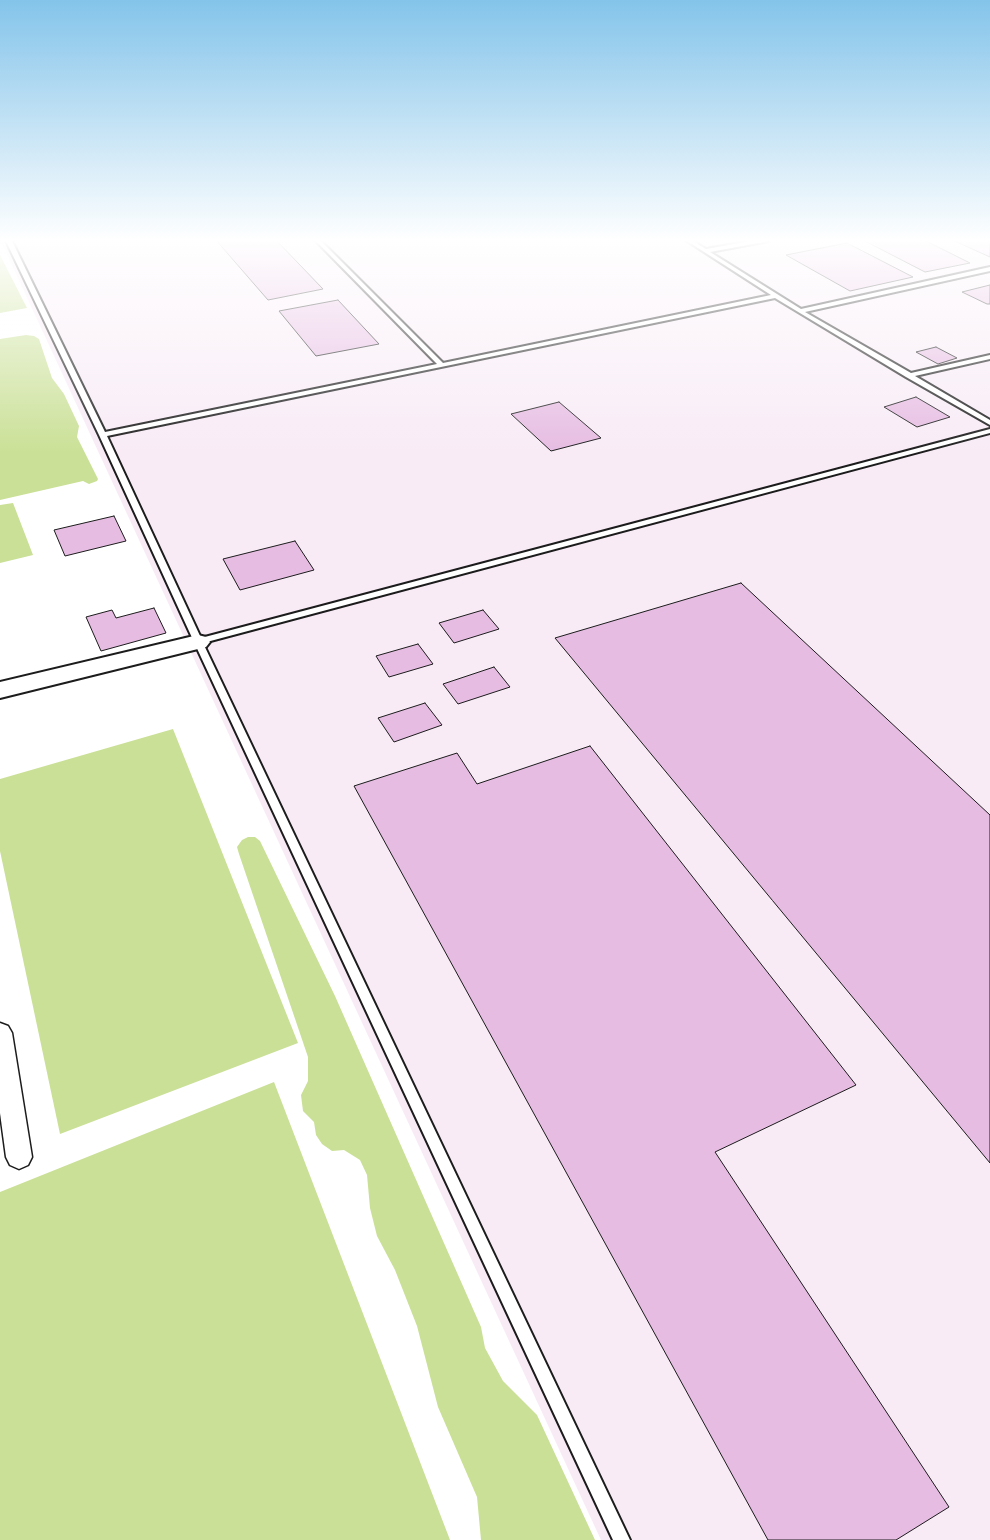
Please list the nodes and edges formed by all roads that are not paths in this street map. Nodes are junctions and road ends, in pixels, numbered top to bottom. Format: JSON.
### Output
{"nodes":[{"id":1,"x":43,"y":311,"type":"edge"},
{"id":2,"x":387,"y":311,"type":"edge"},
{"id":3,"x":705,"y":311,"type":"edge"},
{"id":4,"x":801,"y":311,"type":"edge"},
{"id":5,"x":990,"y":357,"type":"edge"},
{"id":6,"x":441,"y":366,"type":"junction"},
{"id":7,"x":908,"y":376,"type":"junction"},
{"id":8,"x":990,"y":423,"type":"edge"},
{"id":9,"x":990,"y":431,"type":"edge"},
{"id":10,"x":103,"y":435,"type":"junction"},
{"id":11,"x":198,"y":642,"type":"junction"},
{"id":12,"x":0,"y":690,"type":"edge"},
{"id":13,"x":0,"y":1033,"type":"edge"},
{"id":14,"x":19,"y":1157,"type":"dead end"},
{"id":15,"x":622,"y":1540,"type":"edge"}],
"edges":[{"from":1,"to":10,"type":"lane"},
{"from":2,"to":6,"type":"lane"},
{"from":3,"to":6,"type":"lane"},
{"from":4,"to":7,"type":"lane"},
{"from":5,"to":7,"type":"lane"},
{"from":6,"to":10,"type":"lane"},
{"from":7,"to":8,"type":"lane"},
{"from":9,"to":11,"type":"lane"},
{"from":10,"to":11,"type":"lane"},
{"from":11,"to":12,"type":"street"},
{"from":11,"to":15,"type":"lane"},
{"from":13,"to":14,"type":"street"}]}
